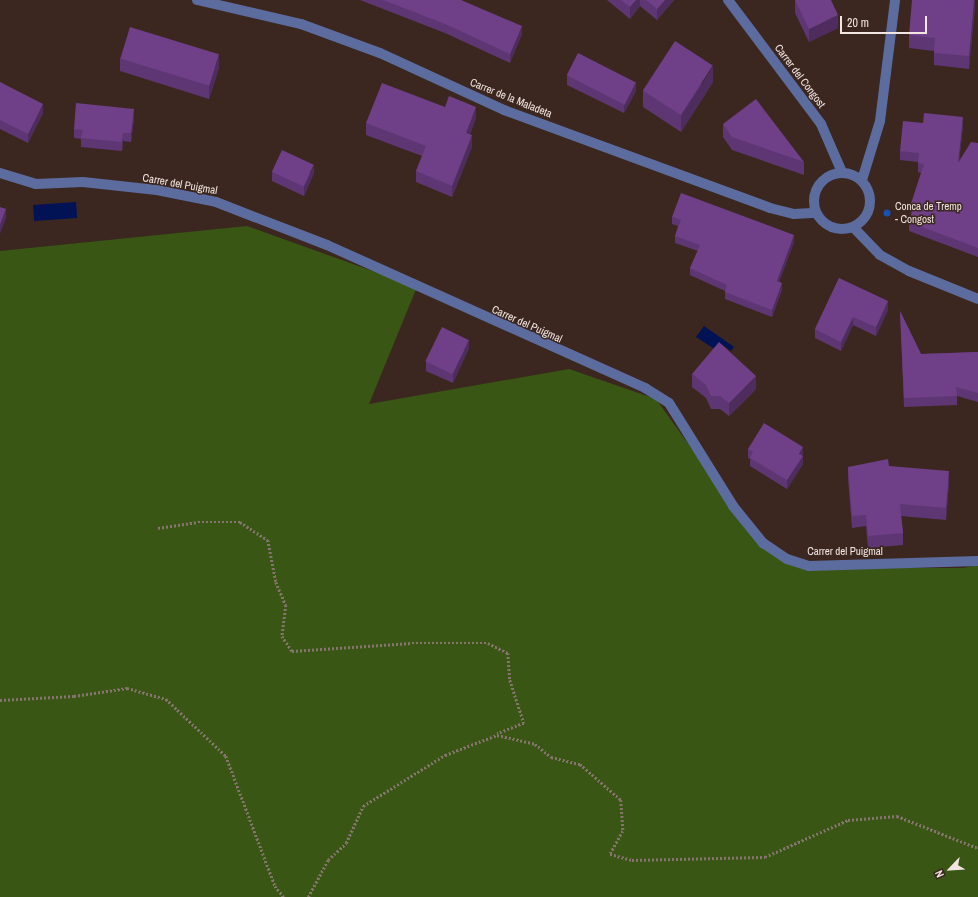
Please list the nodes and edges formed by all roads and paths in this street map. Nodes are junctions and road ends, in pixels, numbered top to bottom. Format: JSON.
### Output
{"nodes":[{"id":1,"x":197,"y":0,"type":"edge"},
{"id":2,"x":728,"y":0,"type":"edge"},
{"id":3,"x":895,"y":0,"type":"edge"},
{"id":4,"x":842,"y":172,"type":"junction"},
{"id":5,"x":0,"y":173,"type":"edge"},
{"id":6,"x":862,"y":180,"type":"junction"},
{"id":7,"x":816,"y":212,"type":"junction"},
{"id":8,"x":854,"y":228,"type":"junction"},
{"id":9,"x":978,"y":299,"type":"edge"},
{"id":10,"x":158,"y":528,"type":"dead end"},
{"id":11,"x":978,"y":560,"type":"edge"},
{"id":12,"x":0,"y":700,"type":"edge"},
{"id":13,"x":497,"y":734,"type":"junction"},
{"id":14,"x":978,"y":848,"type":"edge"},
{"id":15,"x":284,"y":897,"type":"edge"},
{"id":16,"x":308,"y":897,"type":"edge"}],
"edges":[{"from":1,"to":7,"type":"street","name":"Carrer de la Maladeta"},
{"from":2,"to":4,"type":"street","name":"Carrer del Congost"},
{"from":3,"to":6,"type":"street"},
{"from":4,"to":6,"type":"street"},
{"from":4,"to":7,"type":"street"},
{"from":5,"to":11,"type":"street","name":"Carrer del Puigmal"},
{"from":6,"to":8,"type":"street"},
{"from":7,"to":8,"type":"street"},
{"from":8,"to":9,"type":"street"},
{"from":10,"to":13,"type":"path"},
{"from":12,"to":15,"type":"path"},
{"from":13,"to":14,"type":"path"},
{"from":13,"to":16,"type":"path"}]}
